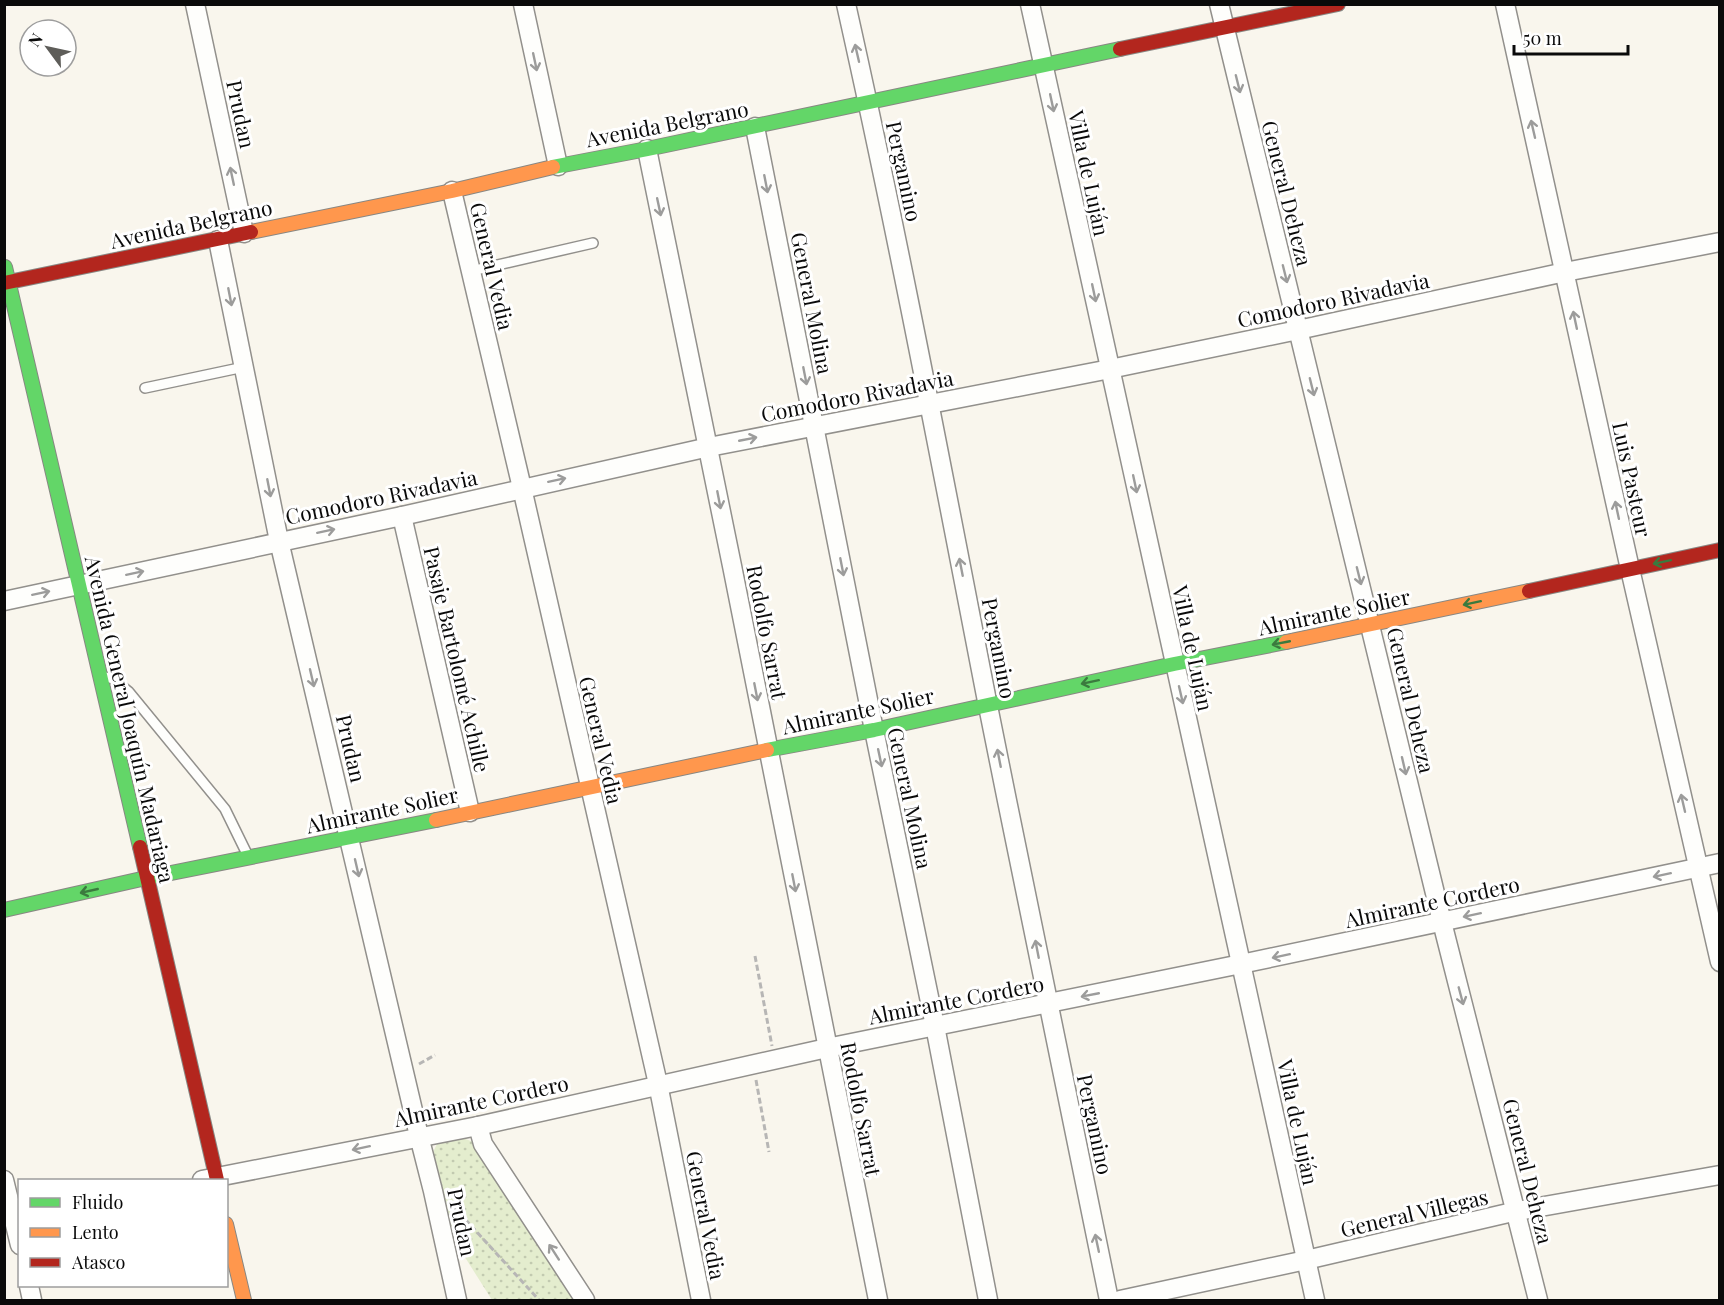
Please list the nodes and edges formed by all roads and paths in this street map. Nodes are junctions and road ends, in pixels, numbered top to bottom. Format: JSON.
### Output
{"nodes":[{"id":1,"x":195,"y":4,"type":"edge"},
{"id":2,"x":523,"y":4,"type":"edge"},
{"id":3,"x":846,"y":4,"type":"edge"},
{"id":4,"x":1030,"y":4,"type":"edge"},
{"id":5,"x":1219,"y":4,"type":"edge"},
{"id":6,"x":1338,"y":4,"type":"edge"},
{"id":7,"x":1505,"y":4,"type":"edge"},
{"id":8,"x":1224,"y":27,"type":"junction"},
{"id":9,"x":1044,"y":65,"type":"junction"},
{"id":10,"x":868,"y":102,"type":"junction"},
{"id":11,"x":755,"y":127,"type":"junction"},
{"id":12,"x":647,"y":149,"type":"junction"},
{"id":13,"x":558,"y":166,"type":"junction"},
{"id":14,"x":452,"y":191,"type":"junction"},
{"id":15,"x":244,"y":233,"type":"junction"},
{"id":16,"x":218,"y":240,"type":"junction"},
{"id":17,"x":1719,"y":242,"type":"edge"},
{"id":18,"x":593,"y":243,"type":"dead end"},
{"id":19,"x":4,"y":267,"type":"edge"},
{"id":20,"x":471,"y":271,"type":"junction"},
{"id":21,"x":1565,"y":272,"type":"junction"},
{"id":22,"x":6,"y":283,"type":"edge"},
{"id":23,"x":1298,"y":330,"type":"junction"},
{"id":24,"x":244,"y":367,"type":"junction"},
{"id":25,"x":1110,"y":369,"type":"junction"},
{"id":26,"x":145,"y":388,"type":"dead end"},
{"id":27,"x":930,"y":403,"type":"junction"},
{"id":28,"x":815,"y":426,"type":"junction"},
{"id":29,"x":709,"y":447,"type":"junction"},
{"id":30,"x":522,"y":488,"type":"junction"},
{"id":31,"x":402,"y":516,"type":"junction"},
{"id":32,"x":279,"y":541,"type":"junction"},
{"id":33,"x":1719,"y":550,"type":"edge"},
{"id":34,"x":1630,"y":569,"type":"junction"},
{"id":35,"x":78,"y":585,"type":"junction"},
{"id":36,"x":4,"y":601,"type":"edge"},
{"id":37,"x":1371,"y":625,"type":"junction"},
{"id":38,"x":1174,"y":664,"type":"junction"},
{"id":39,"x":99,"y":675,"type":"junction"},
{"id":40,"x":988,"y":704,"type":"junction"},
{"id":41,"x":874,"y":730,"type":"junction"},
{"id":42,"x":768,"y":750,"type":"junction"},
{"id":43,"x":590,"y":788,"type":"junction"},
{"id":44,"x":470,"y":812,"type":"junction"},
{"id":45,"x":350,"y":837,"type":"junction"},
{"id":46,"x":249,"y":858,"type":"junction"},
{"id":47,"x":1719,"y":863,"type":"edge"},
{"id":48,"x":1698,"y":867,"type":"junction"},
{"id":49,"x":146,"y":878,"type":"junction"},
{"id":50,"x":4,"y":910,"type":"edge"},
{"id":51,"x":1442,"y":922,"type":"junction"},
{"id":52,"x":755,"y":956,"type":"dead end"},
{"id":53,"x":1719,"y":962,"type":"edge"},
{"id":54,"x":1242,"y":964,"type":"junction"},
{"id":55,"x":1048,"y":1004,"type":"junction"},
{"id":56,"x":934,"y":1026,"type":"junction"},
{"id":57,"x":827,"y":1048,"type":"junction"},
{"id":58,"x":435,"y":1055,"type":"dead end"},
{"id":59,"x":774,"y":1059,"type":"junction"},
{"id":60,"x":753,"y":1064,"type":"junction"},
{"id":61,"x":413,"y":1067,"type":"dead end"},
{"id":62,"x":658,"y":1084,"type":"junction"},
{"id":63,"x":478,"y":1126,"type":"junction"},
{"id":64,"x":419,"y":1136,"type":"junction"},
{"id":65,"x":769,"y":1152,"type":"dead end"},
{"id":66,"x":1719,"y":1175,"type":"edge"},
{"id":67,"x":4,"y":1179,"type":"edge"},
{"id":68,"x":212,"y":1179,"type":"edge"},
{"id":69,"x":217,"y":1179,"type":"edge"},
{"id":70,"x":448,"y":1200,"type":"dead end"},
{"id":71,"x":1516,"y":1210,"type":"junction"},
{"id":72,"x":13,"y":1221,"type":"edge"},
{"id":73,"x":228,"y":1232,"type":"edge"},
{"id":74,"x":18,"y":1238,"type":"edge"},
{"id":75,"x":1306,"y":1260,"type":"junction"},
{"id":76,"x":244,"y":1300,"type":"edge"},
{"id":77,"x":457,"y":1300,"type":"edge"},
{"id":78,"x":539,"y":1300,"type":"edge"},
{"id":79,"x":585,"y":1300,"type":"edge"},
{"id":80,"x":700,"y":1300,"type":"edge"},
{"id":81,"x":878,"y":1300,"type":"edge"},
{"id":82,"x":988,"y":1300,"type":"edge"},
{"id":83,"x":1109,"y":1300,"type":"edge"},
{"id":84,"x":1120,"y":1300,"type":"edge"},
{"id":85,"x":1315,"y":1300,"type":"edge"},
{"id":86,"x":1538,"y":1300,"type":"edge"}],
"edges":[{"from":15,"to":1,"type":"street","name":"Prudan","one_way":true},
{"from":2,"to":13,"type":"street","one_way":true},
{"from":10,"to":3,"type":"street","name":"Pergamino","one_way":true},
{"from":4,"to":9,"type":"street","name":"Villa de Luján"},
{"from":5,"to":8,"type":"street","name":"General Deheza"},
{"from":6,"to":8,"type":"street","name":"Avenida Belgrano"},
{"from":21,"to":7,"type":"street","name":"Luis Pasteur","one_way":true},
{"from":8,"to":9,"type":"street","name":"Avenida Belgrano"},
{"from":8,"to":23,"type":"street","name":"General Deheza","one_way":true},
{"from":9,"to":10,"type":"street","name":"Avenida Belgrano"},
{"from":9,"to":25,"type":"street","name":"Villa de Luján","one_way":true},
{"from":10,"to":11,"type":"street","name":"Avenida Belgrano"},
{"from":10,"to":27,"type":"street","name":"Pergamino"},
{"from":11,"to":12,"type":"street","name":"Avenida Belgrano"},
{"from":11,"to":28,"type":"street","name":"General Molina","one_way":true},
{"from":12,"to":13,"type":"street","name":"Avenida Belgrano"},
{"from":12,"to":29,"type":"street","name":"Rodolfo Sarrat","one_way":true},
{"from":13,"to":14,"type":"street","name":"Avenida Belgrano"},
{"from":14,"to":15,"type":"street","name":"Avenida Belgrano"},
{"from":14,"to":20,"type":"street","name":"General Vedia"},
{"from":15,"to":16,"type":"street","name":"Avenida Belgrano"},
{"from":16,"to":22,"type":"street","name":"Avenida Belgrano"},
{"from":16,"to":24,"type":"street","name":"Prudan","one_way":true},
{"from":17,"to":21,"type":"street","name":"Comodoro Rivadavia"},
{"from":18,"to":20,"type":"lane"},
{"from":19,"to":22,"type":"street","name":"Avenida General Joaquín Madariaga"},
{"from":20,"to":30,"type":"street","name":"General Vedia"},
{"from":21,"to":23,"type":"street","name":"Comodoro Rivadavia"},
{"from":34,"to":21,"type":"street","name":"Luis Pasteur","one_way":true},
{"from":22,"to":35,"type":"street","name":"Avenida General Joaquín Madariaga"},
{"from":23,"to":25,"type":"street","name":"Comodoro Rivadavia"},
{"from":23,"to":37,"type":"street","name":"General Deheza","one_way":true},
{"from":24,"to":26,"type":"lane"},
{"from":24,"to":32,"type":"street","name":"Prudan","one_way":true},
{"from":25,"to":27,"type":"street","name":"Comodoro Rivadavia"},
{"from":25,"to":38,"type":"street","name":"Villa de Luján","one_way":true},
{"from":27,"to":28,"type":"street","name":"Comodoro Rivadavia"},
{"from":40,"to":27,"type":"street","name":"Pergamino","one_way":true},
{"from":29,"to":28,"type":"street","name":"Comodoro Rivadavia","one_way":true},
{"from":28,"to":41,"type":"street","name":"General Molina","one_way":true},
{"from":30,"to":29,"type":"street","name":"Comodoro Rivadavia","one_way":true},
{"from":29,"to":42,"type":"street","name":"Rodolfo Sarrat","one_way":true},
{"from":30,"to":31,"type":"street","name":"Comodoro Rivadavia"},
{"from":30,"to":43,"type":"street","name":"General Vedia"},
{"from":32,"to":31,"type":"street","name":"Comodoro Rivadavia","one_way":true},
{"from":31,"to":44,"type":"street","name":"Pasaje Bartolomé Achille"},
{"from":35,"to":32,"type":"street","name":"Comodoro Rivadavia","one_way":true},
{"from":32,"to":45,"type":"street","name":"Prudan","one_way":true},
{"from":33,"to":34,"type":"street","name":"Almirante Solier","one_way":true},
{"from":34,"to":37,"type":"street","name":"Almirante Solier","one_way":true},
{"from":48,"to":34,"type":"street","name":"Luis Pasteur","one_way":true},
{"from":36,"to":35,"type":"street","name":"Comodoro Rivadavia","one_way":true},
{"from":35,"to":39,"type":"street","name":"Avenida General Joaquín Madariaga"},
{"from":37,"to":38,"type":"street","name":"Almirante Solier","one_way":true},
{"from":37,"to":51,"type":"street","name":"General Deheza","one_way":true},
{"from":38,"to":40,"type":"street","name":"Almirante Solier","one_way":true},
{"from":38,"to":54,"type":"street","name":"Villa de Luján","one_way":true},
{"from":39,"to":46,"type":"lane"},
{"from":39,"to":49,"type":"street","name":"Avenida General Joaquín Madariaga"},
{"from":40,"to":41,"type":"street","name":"Almirante Solier"},
{"from":55,"to":40,"type":"street","name":"Pergamino","one_way":true},
{"from":41,"to":42,"type":"street","name":"Almirante Solier"},
{"from":41,"to":56,"type":"street","name":"General Molina","one_way":true},
{"from":42,"to":43,"type":"street","name":"Almirante Solier"},
{"from":42,"to":57,"type":"street","name":"Rodolfo Sarrat","one_way":true},
{"from":43,"to":44,"type":"street","name":"Almirante Solier"},
{"from":43,"to":62,"type":"street","name":"General Vedia"},
{"from":44,"to":45,"type":"street","name":"Almirante Solier"},
{"from":45,"to":46,"type":"street","name":"Almirante Solier"},
{"from":45,"to":64,"type":"street","name":"Prudan","one_way":true},
{"from":46,"to":49,"type":"street","name":"Almirante Solier"},
{"from":47,"to":48,"type":"street","name":"Almirante Cordero"},
{"from":48,"to":51,"type":"street","name":"Almirante Cordero","one_way":true},
{"from":48,"to":53,"type":"street","name":"Luis Pasteur"},
{"from":49,"to":50,"type":"street","name":"Almirante Solier","one_way":true},
{"from":49,"to":68,"type":"street","name":"Avenida General Joaquín Madariaga"},
{"from":51,"to":54,"type":"street","name":"Almirante Cordero","one_way":true},
{"from":51,"to":71,"type":"street","name":"General Deheza","one_way":true},
{"from":52,"to":59,"type":"path"},
{"from":54,"to":55,"type":"street","name":"Almirante Cordero","one_way":true},
{"from":54,"to":75,"type":"street","name":"Villa de Luján"},
{"from":55,"to":56,"type":"street","name":"Almirante Cordero"},
{"from":83,"to":55,"type":"street","name":"Pergamino","one_way":true},
{"from":56,"to":57,"type":"street","name":"Almirante Cordero"},
{"from":56,"to":82,"type":"street","name":"General Molina"},
{"from":57,"to":59,"type":"street","name":"Almirante Cordero"},
{"from":57,"to":81,"type":"street","name":"Rodolfo Sarrat"},
{"from":58,"to":61,"type":"path"},
{"from":59,"to":60,"type":"street","name":"Almirante Cordero"},
{"from":60,"to":62,"type":"street","name":"Almirante Cordero"},
{"from":60,"to":65,"type":"path"},
{"from":62,"to":63,"type":"street","name":"Almirante Cordero"},
{"from":62,"to":80,"type":"street","name":"General Vedia"},
{"from":63,"to":64,"type":"street","name":"Almirante Cordero"},
{"from":79,"to":63,"type":"street","one_way":true},
{"from":64,"to":69,"type":"street","name":"Almirante Cordero","one_way":true},
{"from":64,"to":77,"type":"street","name":"Prudan"},
{"from":66,"to":71,"type":"street","name":"General Villegas"},
{"from":67,"to":72,"type":"street"},
{"from":70,"to":78,"type":"path"},
{"from":71,"to":75,"type":"street","name":"General Villegas"},
{"from":71,"to":86,"type":"street","name":"General Deheza"},
{"from":72,"to":74,"type":"street"},
{"from":73,"to":76,"type":"street"},
{"from":75,"to":84,"type":"street","name":"General Villegas"},
{"from":75,"to":85,"type":"street","name":"Villa de Luján"}]}
